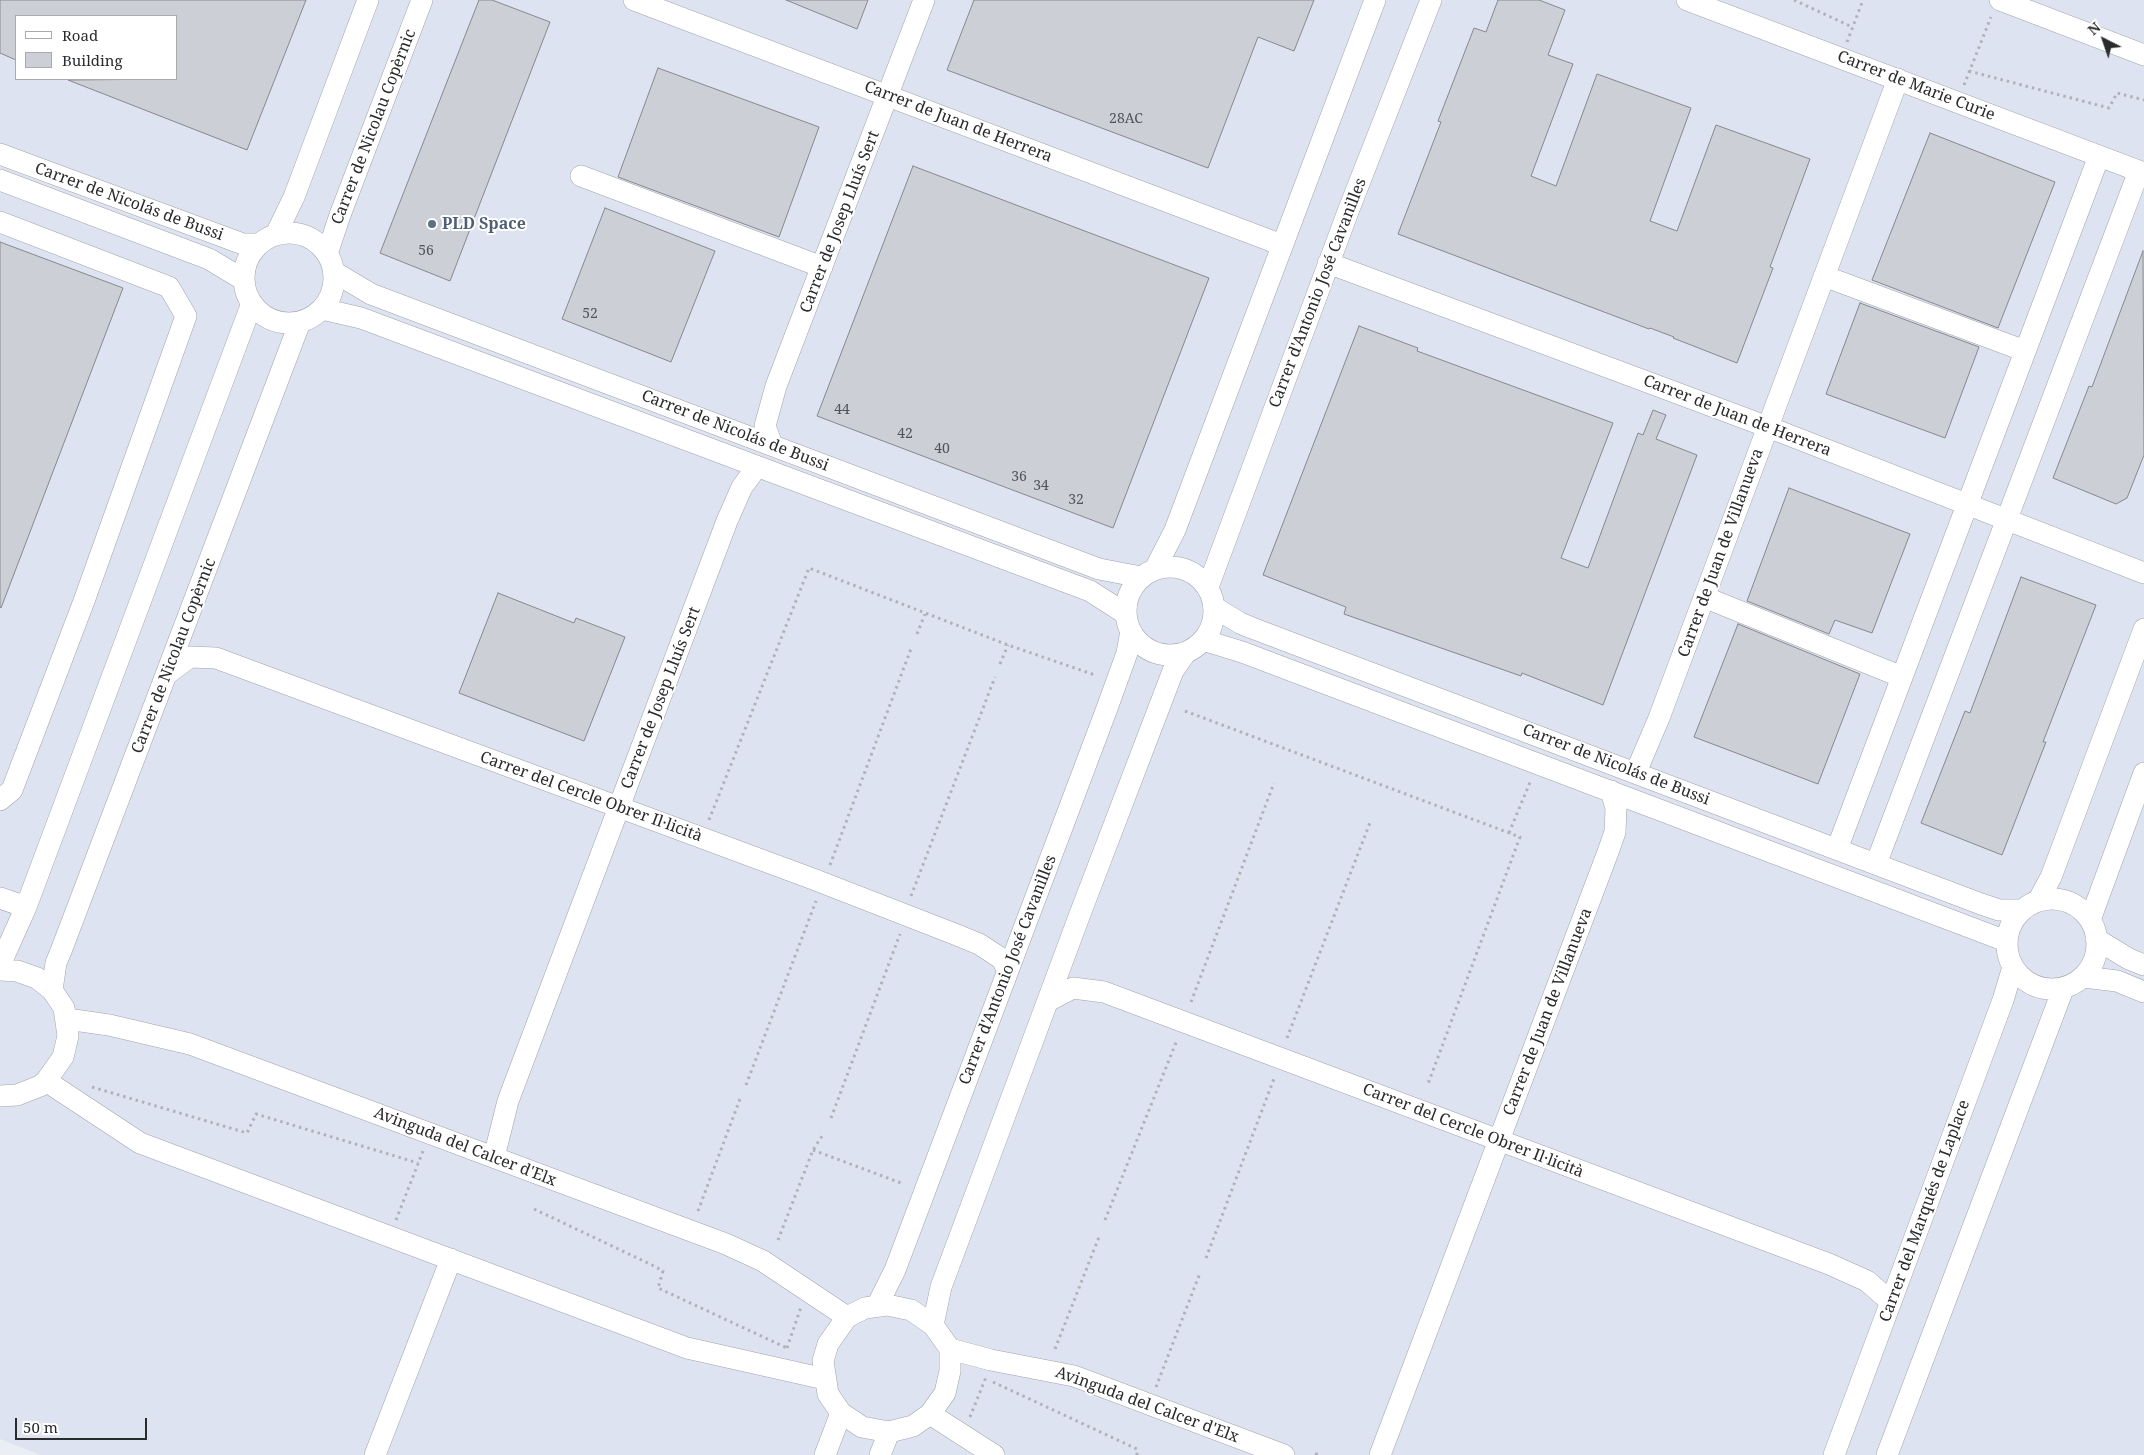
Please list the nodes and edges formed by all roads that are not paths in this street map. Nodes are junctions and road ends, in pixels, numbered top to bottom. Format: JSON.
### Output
{"nodes":[{"id":1,"x":368,"y":0,"type":"edge"},
{"id":2,"x":422,"y":0,"type":"edge"},
{"id":3,"x":634,"y":0,"type":"edge"},
{"id":4,"x":924,"y":0,"type":"edge"},
{"id":5,"x":1375,"y":0,"type":"edge"},
{"id":6,"x":1431,"y":0,"type":"edge"},
{"id":7,"x":1687,"y":0,"type":"edge"},
{"id":8,"x":1996,"y":7,"type":"edge"},
{"id":9,"x":2144,"y":55,"type":"edge"},
{"id":10,"x":1898,"y":79,"type":"junction"},
{"id":11,"x":888,"y":96,"type":"junction"},
{"id":12,"x":0,"y":154,"type":"edge"},
{"id":13,"x":2099,"y":156,"type":"junction"},
{"id":14,"x":2141,"y":172,"type":"edge"},
{"id":15,"x":581,"y":176,"type":"dead end"},
{"id":16,"x":0,"y":180,"type":"edge"},
{"id":17,"x":0,"y":222,"type":"edge"},
{"id":18,"x":268,"y":239,"type":"junction"},
{"id":19,"x":1282,"y":244,"type":"junction"},
{"id":20,"x":331,"y":263,"type":"junction"},
{"id":21,"x":1328,"y":263,"type":"junction"},
{"id":22,"x":822,"y":267,"type":"junction"},
{"id":23,"x":1824,"y":276,"type":"junction"},
{"id":24,"x":244,"y":280,"type":"junction"},
{"id":25,"x":252,"y":303,"type":"junction"},
{"id":26,"x":322,"y":309,"type":"junction"},
{"id":27,"x":300,"y":322,"type":"junction"},
{"id":28,"x":2025,"y":351,"type":"junction"},
{"id":29,"x":1768,"y":427,"type":"junction"},
{"id":30,"x":772,"y":445,"type":"junction"},
{"id":31,"x":756,"y":468,"type":"junction"},
{"id":32,"x":1967,"y":504,"type":"junction"},
{"id":33,"x":2007,"y":520,"type":"junction"},
{"id":34,"x":1148,"y":573,"type":"junction"},
{"id":35,"x":2144,"y":573,"type":"edge"},
{"id":36,"x":1211,"y":597,"type":"junction"},
{"id":37,"x":1704,"y":597,"type":"junction"},
{"id":38,"x":1128,"y":623,"type":"junction"},
{"id":39,"x":2144,"y":630,"type":"edge"},
{"id":40,"x":1203,"y":640,"type":"junction"},
{"id":41,"x":1185,"y":654,"type":"junction"},
{"id":42,"x":167,"y":674,"type":"junction"},
{"id":43,"x":1902,"y":677,"type":"junction"},
{"id":44,"x":1636,"y":772,"type":"junction"},
{"id":45,"x":2144,"y":773,"type":"edge"},
{"id":46,"x":1611,"y":791,"type":"junction"},
{"id":47,"x":0,"y":800,"type":"edge"},
{"id":48,"x":620,"y":808,"type":"junction"},
{"id":49,"x":1838,"y":849,"type":"junction"},
{"id":50,"x":1876,"y":864,"type":"junction"},
{"id":51,"x":0,"y":898,"type":"edge"},
{"id":52,"x":2030,"y":905,"type":"junction"},
{"id":53,"x":26,"y":907,"type":"junction"},
{"id":54,"x":2093,"y":930,"type":"junction"},
{"id":55,"x":2006,"y":941,"type":"junction"},
{"id":56,"x":2144,"y":964,"type":"edge"},
{"id":57,"x":0,"y":965,"type":"edge"},
{"id":58,"x":2013,"y":967,"type":"junction"},
{"id":59,"x":1007,"y":969,"type":"junction"},
{"id":60,"x":0,"y":970,"type":"edge"},
{"id":61,"x":2084,"y":977,"type":"junction"},
{"id":62,"x":2063,"y":989,"type":"junction"},
{"id":63,"x":52,"y":990,"type":"junction"},
{"id":64,"x":2144,"y":992,"type":"edge"},
{"id":65,"x":1048,"y":1001,"type":"junction"},
{"id":66,"x":67,"y":1019,"type":"junction"},
{"id":67,"x":46,"y":1081,"type":"junction"},
{"id":68,"x":2,"y":1102,"type":"edge"},
{"id":69,"x":1499,"y":1141,"type":"junction"},
{"id":70,"x":494,"y":1157,"type":"junction"},
{"id":71,"x":451,"y":1259,"type":"junction"},
{"id":72,"x":1891,"y":1302,"type":"junction"},
{"id":73,"x":877,"y":1306,"type":"junction"},
{"id":74,"x":847,"y":1317,"type":"junction"},
{"id":75,"x":933,"y":1325,"type":"junction"},
{"id":76,"x":950,"y":1349,"type":"junction"},
{"id":77,"x":824,"y":1379,"type":"junction"},
{"id":78,"x":841,"y":1413,"type":"junction"},
{"id":79,"x":930,"y":1414,"type":"junction"},
{"id":80,"x":889,"y":1432,"type":"junction"},
{"id":81,"x":375,"y":1455,"type":"edge"},
{"id":82,"x":825,"y":1455,"type":"edge"},
{"id":83,"x":880,"y":1455,"type":"edge"},
{"id":84,"x":994,"y":1455,"type":"edge"},
{"id":85,"x":1284,"y":1455,"type":"edge"},
{"id":86,"x":1380,"y":1455,"type":"edge"},
{"id":87,"x":1834,"y":1455,"type":"edge"},
{"id":88,"x":1887,"y":1455,"type":"edge"}],
"edges":[{"from":1,"to":18,"type":"street"},
{"from":2,"to":20,"type":"street","name":"Carrer de Nicolau Copèrnic"},
{"from":3,"to":11,"type":"street","name":"Carrer de Juan de Herrera"},
{"from":4,"to":11,"type":"street","name":"Carrer de Josep Lluís Sert"},
{"from":5,"to":19,"type":"street"},
{"from":6,"to":21,"type":"street","name":"Carrer d'Antonio José Cavanilles"},
{"from":7,"to":10,"type":"street","name":"Carrer de Marie Curie"},
{"from":8,"to":9,"type":"street"},
{"from":10,"to":13,"type":"street","name":"Carrer de Marie Curie"},
{"from":10,"to":23,"type":"street","name":"Carrer de Juan de Villanueva"},
{"from":11,"to":19,"type":"street","name":"Carrer de Juan de Herrera"},
{"from":11,"to":22,"type":"street","name":"Carrer de Josep Lluís Sert"},
{"from":12,"to":18,"type":"street","name":"Carrer de Nicolás de Bussi"},
{"from":13,"to":14,"type":"street","name":"Carrer de Marie Curie"},
{"from":13,"to":28,"type":"street"},
{"from":14,"to":33,"type":"street"},
{"from":15,"to":22,"type":"street"},
{"from":16,"to":24,"type":"street","name":"Carrer de Nicolás de Bussi"},
{"from":17,"to":47,"type":"street"},
{"from":18,"to":20,"type":"street"},
{"from":18,"to":24,"type":"street"},
{"from":19,"to":34,"type":"street"},
{"from":20,"to":26,"type":"street"},
{"from":20,"to":30,"type":"street","name":"Carrer de Nicolás de Bussi"},
{"from":21,"to":29,"type":"street","name":"Carrer de Juan de Herrera"},
{"from":21,"to":36,"type":"street","name":"Carrer d'Antonio José Cavanilles"},
{"from":22,"to":30,"type":"street","name":"Carrer de Josep Lluís Sert"},
{"from":23,"to":28,"type":"street"},
{"from":23,"to":29,"type":"street","name":"Carrer de Juan de Villanueva"},
{"from":24,"to":25,"type":"street"},
{"from":25,"to":27,"type":"street"},
{"from":25,"to":53,"type":"street"},
{"from":26,"to":27,"type":"street"},
{"from":26,"to":31,"type":"street","name":"Carrer de Nicolás de Bussi"},
{"from":27,"to":42,"type":"street","name":"Carrer de Nicolau Copèrnic"},
{"from":28,"to":32,"type":"street"},
{"from":29,"to":32,"type":"street","name":"Carrer de Juan de Herrera"},
{"from":29,"to":37,"type":"street","name":"Carrer de Juan de Villanueva"},
{"from":30,"to":34,"type":"street","name":"Carrer de Nicolás de Bussi"},
{"from":31,"to":38,"type":"street","name":"Carrer de Nicolás de Bussi"},
{"from":31,"to":48,"type":"street","name":"Carrer de Josep Lluís Sert"},
{"from":32,"to":33,"type":"street","name":"Carrer de Juan de Herrera"},
{"from":32,"to":43,"type":"street"},
{"from":33,"to":35,"type":"street","name":"Carrer de Juan de Herrera"},
{"from":33,"to":50,"type":"street"},
{"from":34,"to":36,"type":"street"},
{"from":34,"to":38,"type":"street"},
{"from":36,"to":40,"type":"street"},
{"from":36,"to":44,"type":"street","name":"Carrer de Nicolás de Bussi"},
{"from":37,"to":43,"type":"street"},
{"from":37,"to":44,"type":"street","name":"Carrer de Juan de Villanueva"},
{"from":38,"to":41,"type":"street"},
{"from":38,"to":59,"type":"street","name":"Carrer d'Antonio José Cavanilles"},
{"from":39,"to":52,"type":"street"},
{"from":40,"to":41,"type":"street"},
{"from":40,"to":46,"type":"street","name":"Carrer de Nicolás de Bussi"},
{"from":41,"to":65,"type":"street"},
{"from":42,"to":48,"type":"street","name":"Carrer del Cercle Obrer Il·licità"},
{"from":42,"to":63,"type":"street","name":"Carrer de Nicolau Copèrnic"},
{"from":43,"to":49,"type":"street"},
{"from":44,"to":49,"type":"street","name":"Carrer de Nicolás de Bussi"},
{"from":45,"to":54,"type":"street"},
{"from":46,"to":55,"type":"street","name":"Carrer de Nicolás de Bussi"},
{"from":46,"to":69,"type":"street","name":"Carrer de Juan de Villanueva"},
{"from":48,"to":59,"type":"street","name":"Carrer del Cercle Obrer Il·licità"},
{"from":48,"to":70,"type":"street","name":"Carrer de Josep Lluís Sert"},
{"from":49,"to":50,"type":"street","name":"Carrer de Nicolás de Bussi"},
{"from":50,"to":52,"type":"street","name":"Carrer de Nicolás de Bussi"},
{"from":51,"to":53,"type":"street"},
{"from":52,"to":54,"type":"street"},
{"from":52,"to":55,"type":"street"},
{"from":53,"to":57,"type":"street"},
{"from":54,"to":56,"type":"street"},
{"from":54,"to":61,"type":"street"},
{"from":55,"to":58,"type":"street"},
{"from":58,"to":62,"type":"street"},
{"from":58,"to":72,"type":"street","name":"Carrer del Marqués de Laplace"},
{"from":59,"to":73,"type":"street","name":"Carrer d'Antonio José Cavanilles"},
{"from":60,"to":63,"type":"street"},
{"from":61,"to":62,"type":"street"},
{"from":61,"to":64,"type":"street"},
{"from":62,"to":88,"type":"street"},
{"from":63,"to":66,"type":"street"},
{"from":65,"to":69,"type":"street","name":"Carrer del Cercle Obrer Il·licità"},
{"from":65,"to":75,"type":"street"},
{"from":66,"to":67,"type":"street"},
{"from":66,"to":70,"type":"street","name":"Avinguda del Calcer d'Elx"},
{"from":67,"to":68,"type":"street"},
{"from":67,"to":71,"type":"street"},
{"from":69,"to":72,"type":"street","name":"Carrer del Cercle Obrer Il·licità"},
{"from":69,"to":86,"type":"street","name":"Carrer de Juan de Villanueva"},
{"from":70,"to":74,"type":"street","name":"Avinguda del Calcer d'Elx"},
{"from":71,"to":77,"type":"street"},
{"from":71,"to":81,"type":"street"},
{"from":72,"to":87,"type":"street","name":"Carrer del Marqués de Laplace"},
{"from":73,"to":74,"type":"street"},
{"from":73,"to":75,"type":"street"},
{"from":74,"to":77,"type":"street"},
{"from":75,"to":76,"type":"street"},
{"from":76,"to":79,"type":"street"},
{"from":76,"to":85,"type":"street","name":"Avinguda del Calcer d'Elx"},
{"from":77,"to":78,"type":"street"},
{"from":78,"to":80,"type":"street"},
{"from":78,"to":82,"type":"street"},
{"from":79,"to":80,"type":"street"},
{"from":79,"to":84,"type":"street"},
{"from":80,"to":83,"type":"street"}]}
